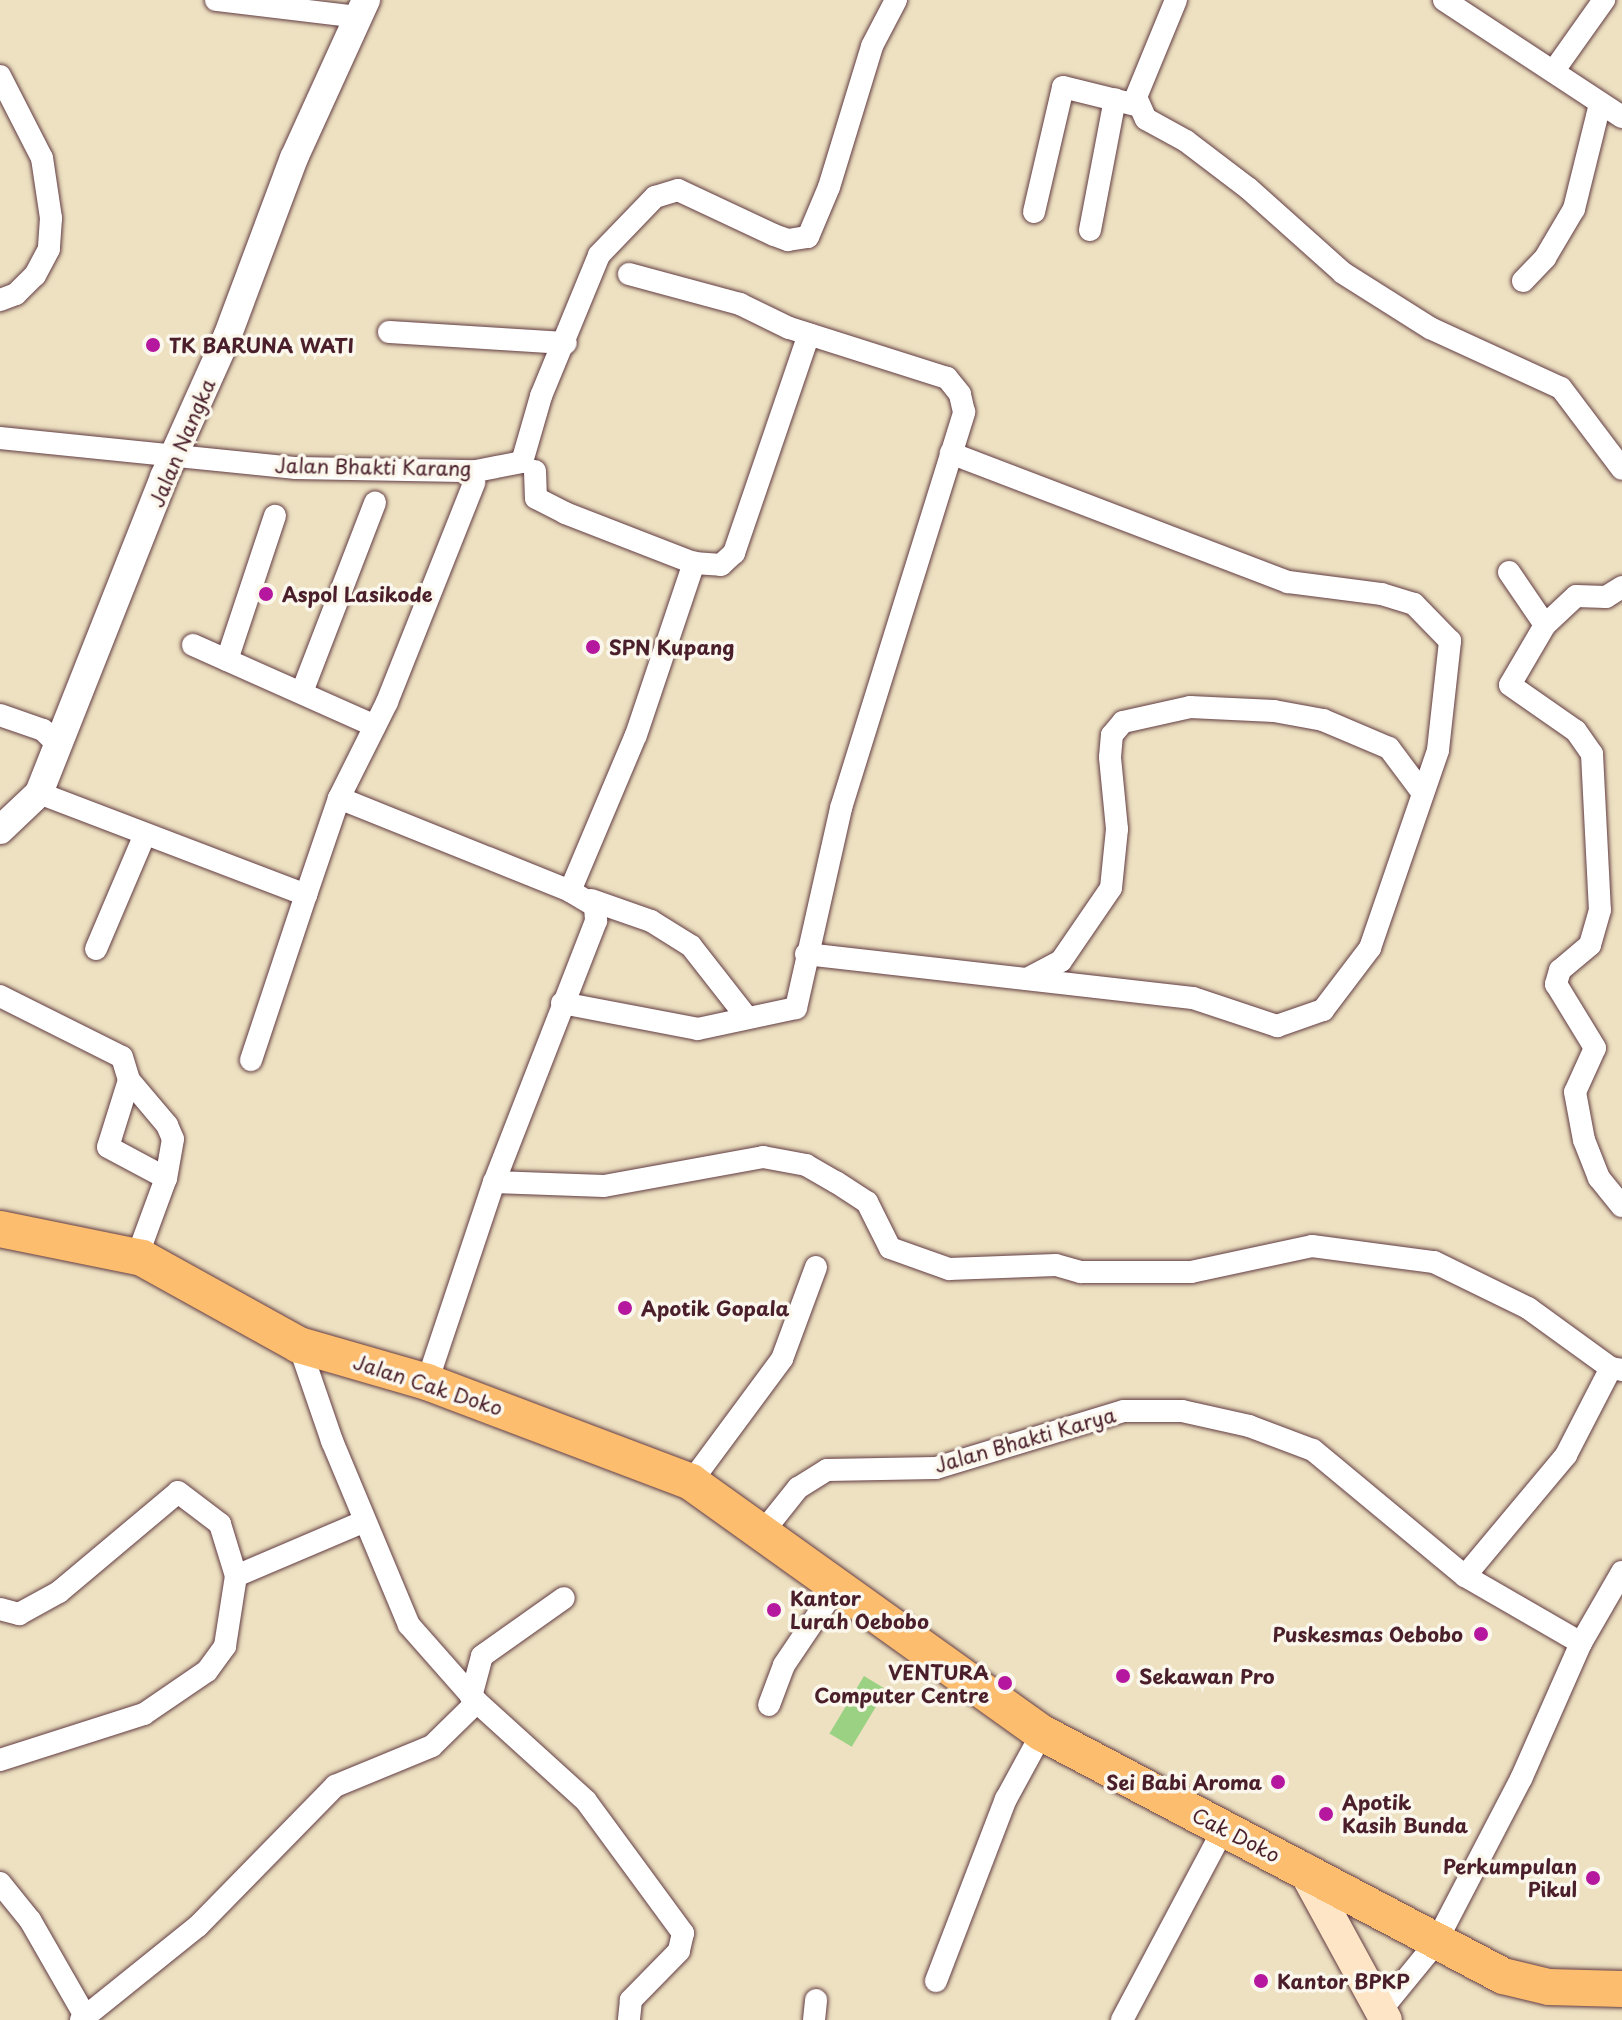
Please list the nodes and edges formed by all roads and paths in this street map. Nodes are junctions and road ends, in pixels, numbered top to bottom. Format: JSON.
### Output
{"nodes":[{"id":1,"x":216,"y":0,"type":"edge"},
{"id":2,"x":896,"y":0,"type":"edge"},
{"id":3,"x":1176,"y":0,"type":"edge"},
{"id":4,"x":1444,"y":0,"type":"edge"},
{"id":5,"x":1604,"y":0,"type":"edge"},
{"id":6,"x":363,"y":9,"type":"edge"},
{"id":7,"x":1555,"y":69,"type":"junction"},
{"id":8,"x":0,"y":76,"type":"edge"},
{"id":9,"x":1126,"y":102,"type":"junction"},
{"id":10,"x":1600,"y":104,"type":"junction"},
{"id":11,"x":1622,"y":117,"type":"edge"},
{"id":12,"x":1034,"y":212,"type":"dead end"},
{"id":13,"x":1090,"y":230,"type":"dead end"},
{"id":14,"x":629,"y":274,"type":"dead end"},
{"id":15,"x":1523,"y":281,"type":"dead end"},
{"id":16,"x":0,"y":300,"type":"edge"},
{"id":17,"x":389,"y":332,"type":"dead end"},
{"id":18,"x":809,"y":334,"type":"junction"},
{"id":19,"x":566,"y":343,"type":"junction"},
{"id":20,"x":0,"y":438,"type":"edge"},
{"id":21,"x":175,"y":453,"type":"junction"},
{"id":22,"x":951,"y":453,"type":"junction"},
{"id":23,"x":1622,"y":469,"type":"edge"},
{"id":24,"x":535,"y":471,"type":"dead end"},
{"id":25,"x":474,"y":483,"type":"dead end"},
{"id":26,"x":375,"y":503,"type":"dead end"},
{"id":27,"x":275,"y":516,"type":"dead end"},
{"id":28,"x":694,"y":563,"type":"junction"},
{"id":29,"x":1509,"y":572,"type":"dead end"},
{"id":30,"x":1622,"y":587,"type":"edge"},
{"id":31,"x":1545,"y":625,"type":"junction"},
{"id":32,"x":193,"y":645,"type":"dead end"},
{"id":33,"x":227,"y":660,"type":"junction"},
{"id":34,"x":302,"y":692,"type":"junction"},
{"id":35,"x":0,"y":715,"type":"edge"},
{"id":36,"x":375,"y":726,"type":"junction"},
{"id":37,"x":56,"y":743,"type":"junction"},
{"id":38,"x":1422,"y":792,"type":"junction"},
{"id":39,"x":39,"y":793,"type":"junction"},
{"id":40,"x":339,"y":798,"type":"junction"},
{"id":41,"x":0,"y":830,"type":"edge"},
{"id":42,"x":145,"y":834,"type":"junction"},
{"id":43,"x":306,"y":895,"type":"junction"},
{"id":44,"x":580,"y":895,"type":"junction"},
{"id":45,"x":96,"y":949,"type":"dead end"},
{"id":46,"x":806,"y":954,"type":"junction"},
{"id":47,"x":1027,"y":979,"type":"junction"},
{"id":48,"x":0,"y":996,"type":"edge"},
{"id":49,"x":562,"y":1003,"type":"junction"},
{"id":50,"x":745,"y":1015,"type":"junction"},
{"id":51,"x":251,"y":1060,"type":"dead end"},
{"id":52,"x":129,"y":1080,"type":"junction"},
{"id":53,"x":166,"y":1178,"type":"junction"},
{"id":54,"x":494,"y":1182,"type":"junction"},
{"id":55,"x":1622,"y":1206,"type":"edge"},
{"id":56,"x":0,"y":1229,"type":"edge"},
{"id":57,"x":137,"y":1257,"type":"junction"},
{"id":58,"x":816,"y":1267,"type":"dead end"},
{"id":59,"x":299,"y":1345,"type":"junction"},
{"id":60,"x":1616,"y":1369,"type":"edge"},
{"id":61,"x":427,"y":1382,"type":"junction"},
{"id":62,"x":691,"y":1482,"type":"junction"},
{"id":63,"x":365,"y":1521,"type":"junction"},
{"id":64,"x":762,"y":1533,"type":"junction"},
{"id":65,"x":1622,"y":1572,"type":"edge"},
{"id":66,"x":236,"y":1576,"type":"junction"},
{"id":67,"x":1465,"y":1576,"type":"junction"},
{"id":68,"x":836,"y":1588,"type":"junction"},
{"id":69,"x":564,"y":1598,"type":"dead end"},
{"id":70,"x":0,"y":1609,"type":"edge"},
{"id":71,"x":1581,"y":1643,"type":"junction"},
{"id":72,"x":474,"y":1700,"type":"junction"},
{"id":73,"x":769,"y":1705,"type":"dead end"},
{"id":74,"x":1042,"y":1733,"type":"junction"},
{"id":75,"x":0,"y":1760,"type":"edge"},
{"id":76,"x":1223,"y":1830,"type":"junction"},
{"id":77,"x":1303,"y":1868,"type":"junction"},
{"id":78,"x":0,"y":1883,"type":"edge"},
{"id":79,"x":1435,"y":1944,"type":"junction"},
{"id":80,"x":936,"y":1981,"type":"dead end"},
{"id":81,"x":1622,"y":1989,"type":"edge"},
{"id":82,"x":1383,"y":2015,"type":"edge"},
{"id":83,"x":83,"y":2018,"type":"edge"},
{"id":84,"x":629,"y":2020,"type":"edge"},
{"id":85,"x":1122,"y":2020,"type":"edge"}],
"edges":[{"from":1,"to":6,"type":"street"},
{"from":2,"to":19,"type":"street","name":"Jalan Bhakti Karang"},
{"from":3,"to":9,"type":"street"},
{"from":4,"to":7,"type":"street"},
{"from":5,"to":7,"type":"street"},
{"from":6,"to":21,"type":"street","name":"Jalan Nangka"},
{"from":7,"to":10,"type":"street"},
{"from":8,"to":16,"type":"street"},
{"from":9,"to":12,"type":"street"},
{"from":9,"to":13,"type":"street"},
{"from":9,"to":23,"type":"street"},
{"from":10,"to":11,"type":"street"},
{"from":10,"to":15,"type":"street"},
{"from":14,"to":18,"type":"street"},
{"from":17,"to":19,"type":"street"},
{"from":18,"to":22,"type":"street"},
{"from":18,"to":28,"type":"street"},
{"from":19,"to":21,"type":"street","name":"Jalan Bhakti Karang"},
{"from":20,"to":21,"type":"street"},
{"from":21,"to":37,"type":"street","name":"Jalan Nangka"},
{"from":22,"to":38,"type":"street"},
{"from":22,"to":46,"type":"street"},
{"from":24,"to":28,"type":"street"},
{"from":25,"to":36,"type":"street"},
{"from":26,"to":34,"type":"street"},
{"from":27,"to":33,"type":"street"},
{"from":28,"to":44,"type":"street"},
{"from":29,"to":31,"type":"street"},
{"from":30,"to":31,"type":"street"},
{"from":31,"to":55,"type":"street"},
{"from":32,"to":33,"type":"street"},
{"from":33,"to":34,"type":"street"},
{"from":34,"to":36,"type":"street"},
{"from":35,"to":37,"type":"street"},
{"from":36,"to":40,"type":"street"},
{"from":37,"to":39,"type":"street","name":"Jalan Nangka"},
{"from":38,"to":47,"type":"street"},
{"from":38,"to":47,"type":"street"},
{"from":39,"to":41,"type":"street","name":"Jalan Nangka"},
{"from":39,"to":42,"type":"street"},
{"from":40,"to":43,"type":"street"},
{"from":40,"to":44,"type":"street"},
{"from":42,"to":43,"type":"street"},
{"from":42,"to":45,"type":"street"},
{"from":43,"to":51,"type":"street"},
{"from":44,"to":49,"type":"street"},
{"from":44,"to":50,"type":"street"},
{"from":46,"to":47,"type":"street"},
{"from":46,"to":50,"type":"street"},
{"from":48,"to":52,"type":"street"},
{"from":49,"to":50,"type":"street"},
{"from":49,"to":54,"type":"street"},
{"from":52,"to":53,"type":"street"},
{"from":52,"to":53,"type":"street"},
{"from":53,"to":57,"type":"street"},
{"from":54,"to":60,"type":"street"},
{"from":54,"to":61,"type":"street"},
{"from":56,"to":57,"type":"main road","name":"Jalan Cak Doko"},
{"from":57,"to":59,"type":"main road","name":"Jalan Cak Doko"},
{"from":58,"to":62,"type":"street"},
{"from":59,"to":61,"type":"main road","name":"Jalan Cak Doko"},
{"from":59,"to":63,"type":"street"},
{"from":60,"to":67,"type":"street"},
{"from":61,"to":62,"type":"main road","name":"Jalan Cak Doko"},
{"from":62,"to":64,"type":"main road","name":"Jalan Cak Doko"},
{"from":63,"to":66,"type":"street"},
{"from":63,"to":72,"type":"street"},
{"from":64,"to":67,"type":"street","name":"Jalan Bhakti Karya"},
{"from":64,"to":68,"type":"main road","name":"Jalan Cak Doko"},
{"from":65,"to":71,"type":"street"},
{"from":66,"to":70,"type":"street"},
{"from":66,"to":75,"type":"street"},
{"from":67,"to":71,"type":"street","name":"Jalan Bhakti Karya"},
{"from":68,"to":73,"type":"street"},
{"from":68,"to":74,"type":"main road","name":"Cak Doko"},
{"from":69,"to":72,"type":"street"},
{"from":71,"to":79,"type":"street"},
{"from":72,"to":83,"type":"street"},
{"from":72,"to":84,"type":"street"},
{"from":74,"to":76,"type":"main road","name":"Cak Doko"},
{"from":74,"to":80,"type":"street"},
{"from":76,"to":77,"type":"main road","name":"Cak Doko"},
{"from":76,"to":85,"type":"street"},
{"from":77,"to":79,"type":"main road","name":"Cak Doko"},
{"from":77,"to":82,"type":"main road"},
{"from":78,"to":83,"type":"street"},
{"from":79,"to":81,"type":"main road","name":"Cak Doko"},
{"from":79,"to":82,"type":"street"}]}
